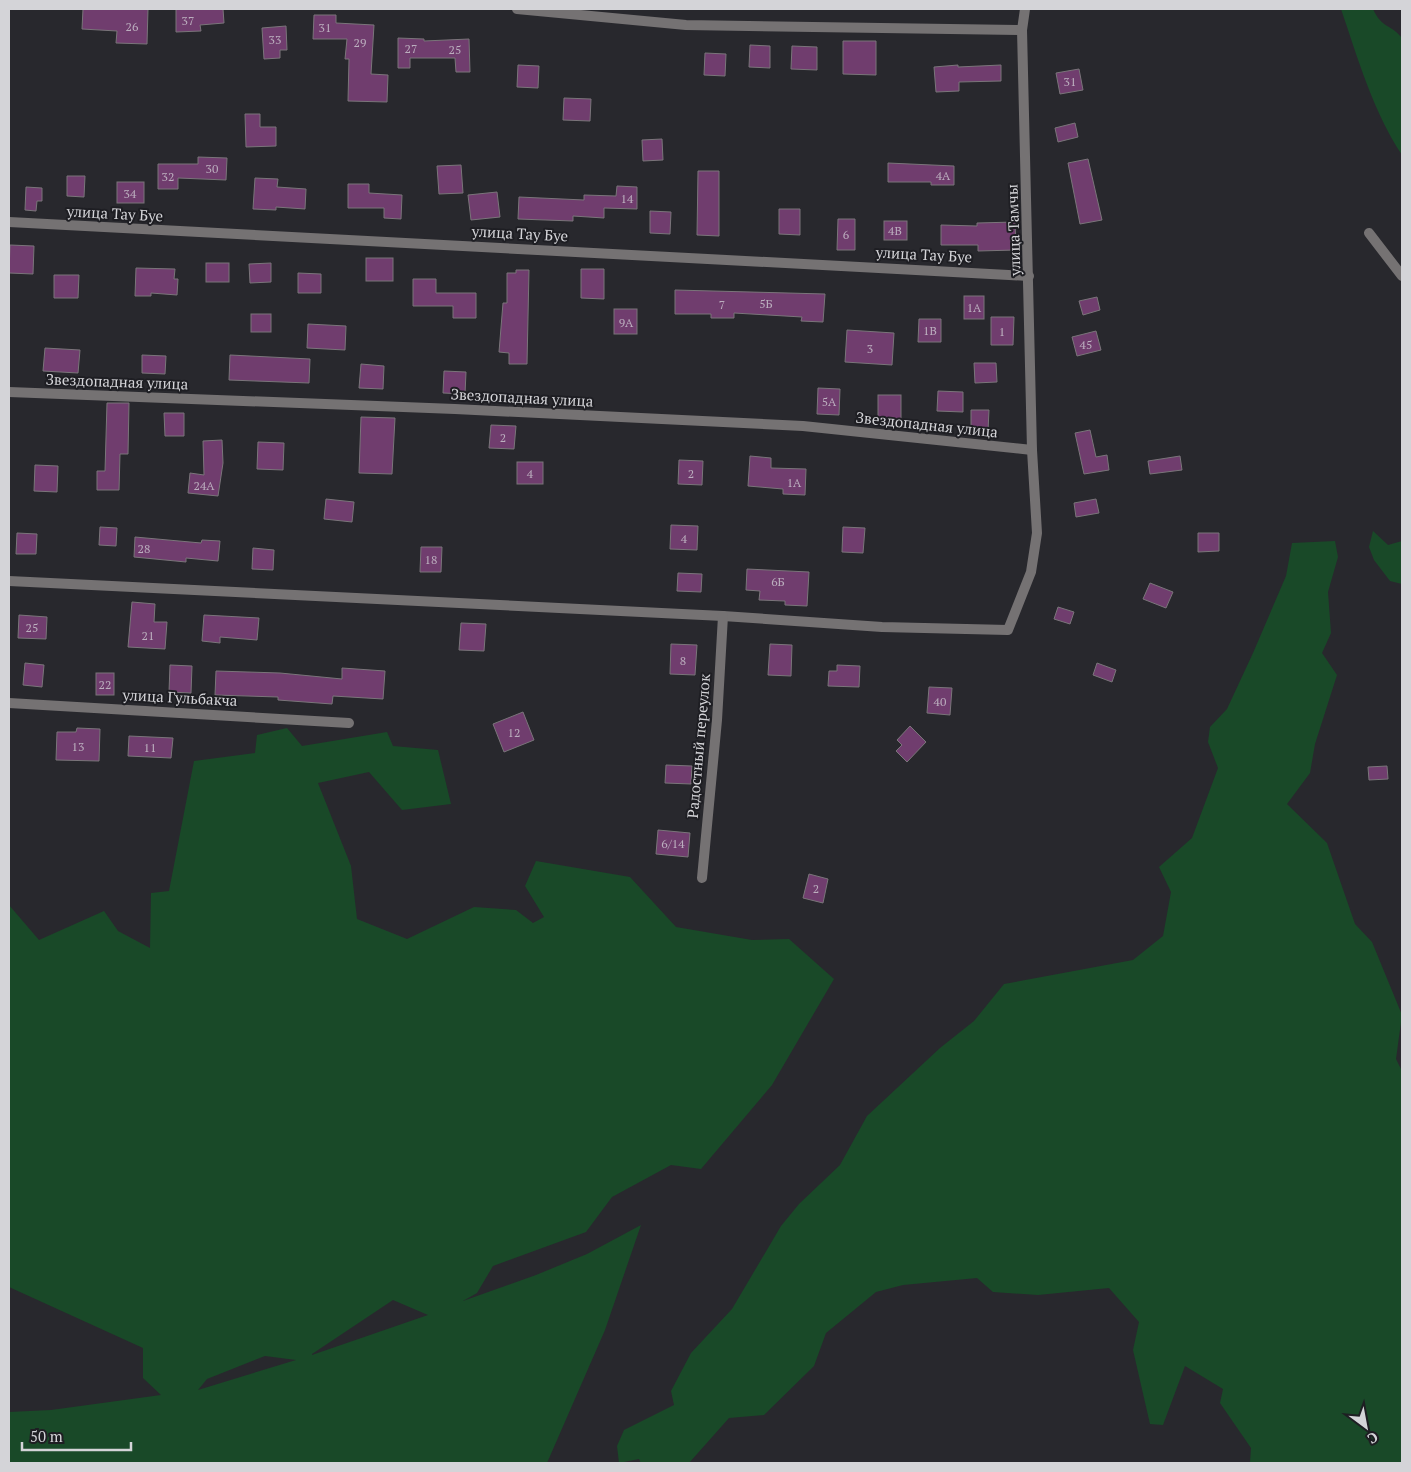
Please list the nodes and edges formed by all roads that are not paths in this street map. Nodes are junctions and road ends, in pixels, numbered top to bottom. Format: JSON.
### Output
{"nodes":[{"id":1,"x":517,"y":9,"type":"edge"},
{"id":2,"x":1026,"y":9,"type":"edge"},
{"id":3,"x":1022,"y":30,"type":"junction"},
{"id":4,"x":9,"y":222,"type":"edge"},
{"id":5,"x":1369,"y":232,"type":"dead end"},
{"id":6,"x":1029,"y":276,"type":"junction"},
{"id":7,"x":1402,"y":276,"type":"edge"},
{"id":8,"x":9,"y":392,"type":"edge"},
{"id":9,"x":1032,"y":450,"type":"junction"},
{"id":10,"x":9,"y":581,"type":"edge"},
{"id":11,"x":723,"y":616,"type":"junction"},
{"id":12,"x":9,"y":703,"type":"edge"},
{"id":13,"x":349,"y":723,"type":"dead end"},
{"id":14,"x":702,"y":878,"type":"dead end"}],
"edges":[{"from":1,"to":3,"type":"street"},
{"from":2,"to":3,"type":"street","name":"улица Тамчы"},
{"from":3,"to":6,"type":"street","name":"улица Тамчы"},
{"from":4,"to":6,"type":"street","name":"улица Тау Буе"},
{"from":5,"to":7,"type":"street"},
{"from":6,"to":9,"type":"street","name":"улица Тамчы"},
{"from":8,"to":9,"type":"street","name":"Звездопадная улица"},
{"from":9,"to":11,"type":"street","name":"улица Тамчы"},
{"from":10,"to":11,"type":"street"},
{"from":11,"to":14,"type":"street","name":"Радостный переулок"},
{"from":12,"to":13,"type":"street","name":"улица Гульбакча"}]}
